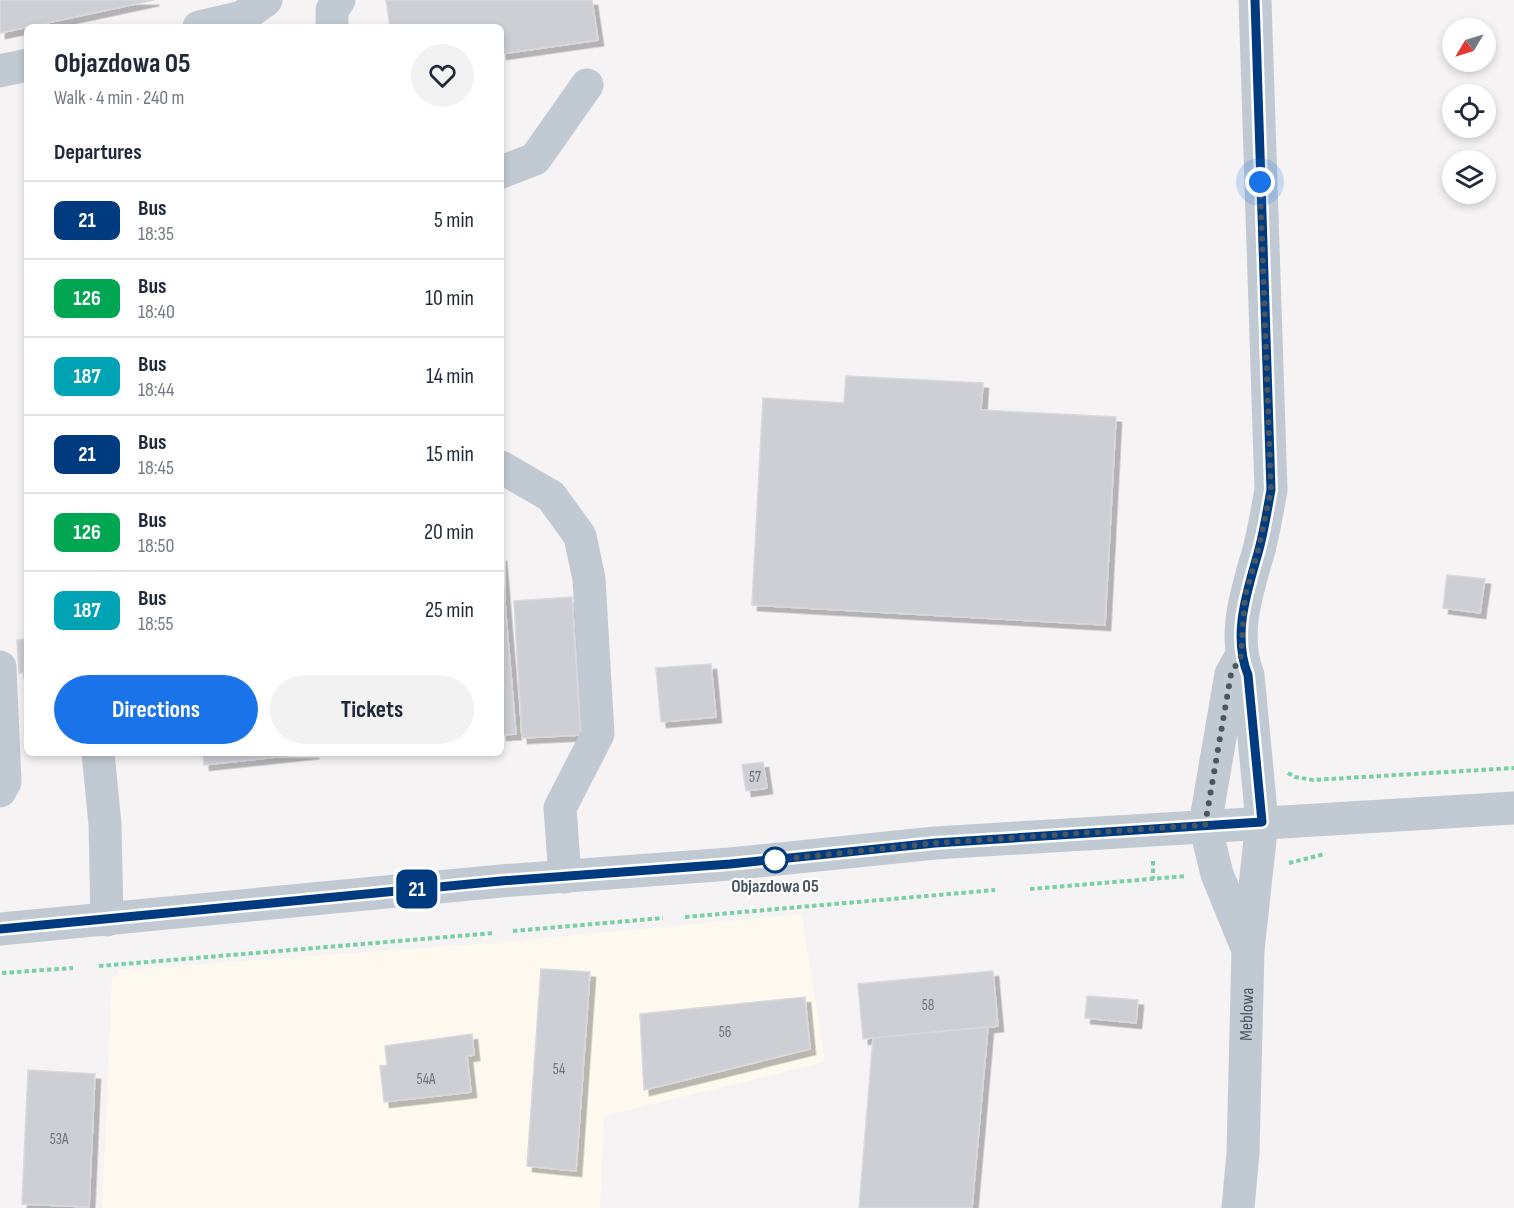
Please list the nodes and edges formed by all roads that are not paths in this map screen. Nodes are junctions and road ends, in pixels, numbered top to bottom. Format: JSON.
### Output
{"nodes":[{"id":1,"x":266,"y":0,"type":"edge"},
{"id":2,"x":1255,"y":0,"type":"edge"},
{"id":3,"x":212,"y":24,"type":"edge"},
{"id":4,"x":24,"y":66,"type":"edge"},
{"id":5,"x":0,"y":71,"type":"edge"},
{"id":6,"x":587,"y":85,"type":"dead end"},
{"id":7,"x":504,"y":171,"type":"edge"},
{"id":8,"x":504,"y":469,"type":"edge"},
{"id":9,"x":1241,"y":656,"type":"junction"},
{"id":10,"x":0,"y":668,"type":"edge"},
{"id":11,"x":98,"y":756,"type":"edge"},
{"id":12,"x":0,"y":791,"type":"edge"},
{"id":13,"x":1514,"y":808,"type":"edge"},
{"id":14,"x":1262,"y":822,"type":"junction"},
{"id":15,"x":1205,"y":825,"type":"junction"},
{"id":16,"x":565,"y":876,"type":"junction"},
{"id":17,"x":107,"y":920,"type":"junction"},
{"id":18,"x":0,"y":929,"type":"edge"},
{"id":19,"x":1248,"y":950,"type":"junction"},
{"id":20,"x":1238,"y":1208,"type":"edge"}],
"edges":[{"from":1,"to":3,"type":"street"},
{"from":2,"to":9,"type":"street"},
{"from":4,"to":5,"type":"street"},
{"from":6,"to":7,"type":"street"},
{"from":8,"to":16,"type":"street"},
{"from":9,"to":14,"type":"street","name":"Meblowa"},
{"from":9,"to":15,"type":"street"},
{"from":10,"to":12,"type":"street"},
{"from":11,"to":17,"type":"street"},
{"from":13,"to":14,"type":"street"},
{"from":14,"to":15,"type":"street"},
{"from":14,"to":19,"type":"street","name":"Meblowa"},
{"from":15,"to":16,"type":"street"},
{"from":15,"to":19,"type":"street"},
{"from":16,"to":17,"type":"street"},
{"from":17,"to":18,"type":"street"},
{"from":19,"to":20,"type":"street","name":"Meblowa"}]}
